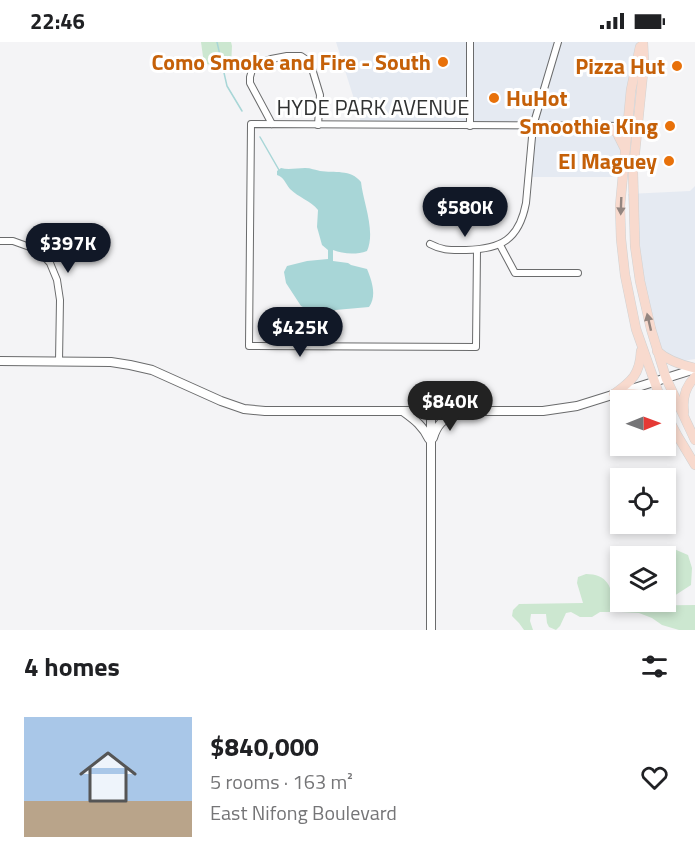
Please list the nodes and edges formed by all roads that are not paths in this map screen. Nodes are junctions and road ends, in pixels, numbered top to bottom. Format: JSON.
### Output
{"nodes":[{"id":1,"x":470,"y":42,"type":"edge"},
{"id":2,"x":558,"y":42,"type":"edge"},
{"id":3,"x":642,"y":42,"type":"edge"},
{"id":4,"x":272,"y":124,"type":"junction"},
{"id":5,"x":318,"y":125,"type":"junction"},
{"id":6,"x":470,"y":126,"type":"junction"},
{"id":7,"x":533,"y":126,"type":"junction"},
{"id":8,"x":606,"y":126,"type":"junction"},
{"id":9,"x":633,"y":126,"type":"junction"},
{"id":10,"x":626,"y":151,"type":"junction"},
{"id":11,"x":0,"y":241,"type":"edge"},
{"id":12,"x":430,"y":244,"type":"dead end"},
{"id":13,"x":500,"y":245,"type":"junction"},
{"id":14,"x":477,"y":250,"type":"junction"},
{"id":15,"x":578,"y":273,"type":"dead end"},
{"id":16,"x":642,"y":346,"type":"junction"},
{"id":17,"x":657,"y":351,"type":"junction"},
{"id":18,"x":0,"y":361,"type":"edge"},
{"id":19,"x":59,"y":361,"type":"junction"},
{"id":20,"x":695,"y":369,"type":"edge"},
{"id":21,"x":695,"y":377,"type":"edge"},
{"id":22,"x":666,"y":378,"type":"junction"},
{"id":23,"x":654,"y":382,"type":"junction"},
{"id":24,"x":620,"y":390,"type":"edge"},
{"id":25,"x":627,"y":390,"type":"edge"},
{"id":26,"x":657,"y":390,"type":"edge"},
{"id":27,"x":610,"y":395,"type":"edge"},
{"id":28,"x":403,"y":412,"type":"junction"},
{"id":29,"x":431,"y":412,"type":"junction"},
{"id":30,"x":457,"y":412,"type":"junction"},
{"id":31,"x":685,"y":420,"type":"junction"},
{"id":32,"x":676,"y":433,"type":"edge"},
{"id":33,"x":695,"y":440,"type":"edge"},
{"id":34,"x":431,"y":444,"type":"junction"},
{"id":35,"x":695,"y":465,"type":"edge"},
{"id":36,"x":431,"y":630,"type":"edge"}],
"edges":[{"from":1,"to":6,"type":"street"},
{"from":2,"to":7,"type":"street"},
{"from":3,"to":9,"type":"main road"},
{"from":4,"to":5,"type":"street","name":"HYDE PARK AVENUE"},
{"from":4,"to":5,"type":"street"},
{"from":4,"to":14,"type":"street","name":"HYDE PARK AVENUE"},
{"from":5,"to":6,"type":"street","name":"HYDE PARK AVENUE"},
{"from":6,"to":7,"type":"street","name":"HYDE PARK AVENUE"},
{"from":7,"to":8,"type":"street","name":"HYDE PARK AVENUE"},
{"from":7,"to":13,"type":"street"},
{"from":8,"to":9,"type":"street","name":"HYDE PARK AVENUE"},
{"from":8,"to":10,"type":"main road"},
{"from":9,"to":10,"type":"main road"},
{"from":17,"to":9,"type":"main road","one_way":true},
{"from":10,"to":16,"type":"main road","one_way":true},
{"from":11,"to":19,"type":"street"},
{"from":12,"to":14,"type":"street"},
{"from":13,"to":14,"type":"street"},
{"from":13,"to":15,"type":"street"},
{"from":16,"to":23,"type":"main road"},
{"from":16,"to":24,"type":"main road"},
{"from":17,"to":20,"type":"main road"},
{"from":17,"to":22,"type":"main road"},
{"from":18,"to":19,"type":"street"},
{"from":19,"to":28,"type":"street"},
{"from":20,"to":22,"type":"street"},
{"from":21,"to":31,"type":"main road"},
{"from":22,"to":23,"type":"street"},
{"from":22,"to":31,"type":"main road"},
{"from":23,"to":25,"type":"street"},
{"from":23,"to":26,"type":"main road"},
{"from":27,"to":30,"type":"street"},
{"from":28,"to":29,"type":"street"},
{"from":28,"to":34,"type":"street"},
{"from":29,"to":30,"type":"street"},
{"from":29,"to":34,"type":"street"},
{"from":30,"to":34,"type":"street"},
{"from":31,"to":33,"type":"main road"},
{"from":32,"to":35,"type":"main road"},
{"from":34,"to":36,"type":"street"}]}
